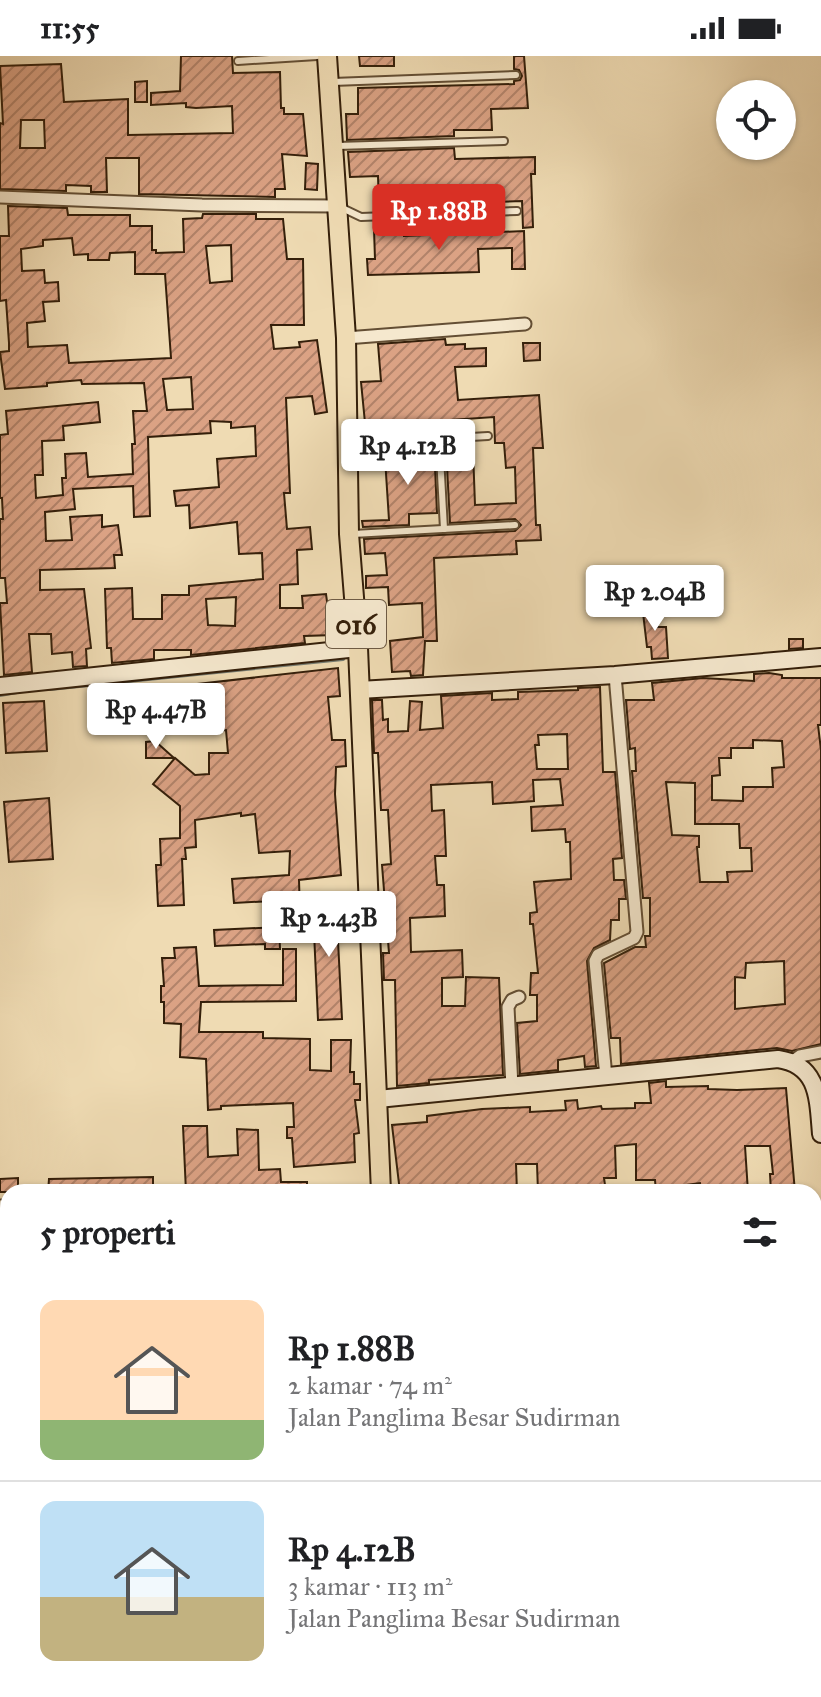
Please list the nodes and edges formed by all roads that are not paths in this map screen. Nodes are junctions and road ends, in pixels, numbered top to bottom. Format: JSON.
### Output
{"nodes":[{"id":1,"x":317,"y":56,"type":"edge"},
{"id":2,"x":327,"y":56,"type":"edge"},
{"id":3,"x":238,"y":61,"type":"dead end"},
{"id":4,"x":516,"y":75,"type":"dead end"},
{"id":5,"x":330,"y":82,"type":"junction"},
{"id":6,"x":504,"y":141,"type":"dead end"},
{"id":7,"x":333,"y":146,"type":"junction"},
{"id":8,"x":0,"y":197,"type":"edge"},
{"id":9,"x":337,"y":206,"type":"junction"},
{"id":10,"x":517,"y":211,"type":"dead end"},
{"id":11,"x":361,"y":217,"type":"junction"},
{"id":12,"x":346,"y":226,"type":"junction"},
{"id":13,"x":525,"y":324,"type":"dead end"},
{"id":14,"x":346,"y":338,"type":"junction"},
{"id":15,"x":488,"y":436,"type":"dead end"},
{"id":16,"x":439,"y":438,"type":"junction"},
{"id":17,"x":349,"y":444,"type":"junction"},
{"id":18,"x":515,"y":525,"type":"dead end"},
{"id":19,"x":444,"y":529,"type":"junction"},
{"id":20,"x":349,"y":534,"type":"junction"},
{"id":21,"x":358,"y":648,"type":"junction"},
{"id":22,"x":821,"y":657,"type":"edge"},
{"id":23,"x":615,"y":675,"type":"junction"},
{"id":24,"x":0,"y":686,"type":"edge"},
{"id":25,"x":359,"y":690,"type":"junction"},
{"id":26,"x":519,"y":997,"type":"dead end"},
{"id":27,"x":821,"y":1052,"type":"edge"},
{"id":28,"x":793,"y":1061,"type":"junction"},
{"id":29,"x":606,"y":1077,"type":"junction"},
{"id":30,"x":512,"y":1087,"type":"junction"},
{"id":31,"x":378,"y":1099,"type":"junction"},
{"id":32,"x":821,"y":1134,"type":"edge"},
{"id":33,"x":381,"y":1184,"type":"edge"}],
"edges":[{"from":1,"to":3,"type":"lane"},
{"from":2,"to":5,"type":"main road","number":"016"},
{"from":4,"to":5,"type":"lane"},
{"from":5,"to":7,"type":"main road","number":"016"},
{"from":6,"to":7,"type":"lane"},
{"from":7,"to":9,"type":"main road","number":"016"},
{"from":8,"to":9,"type":"street"},
{"from":9,"to":11,"type":"lane"},
{"from":9,"to":12,"type":"main road","number":"016"},
{"from":10,"to":11,"type":"lane"},
{"from":11,"to":12,"type":"lane"},
{"from":12,"to":14,"type":"main road","number":"016"},
{"from":13,"to":14,"type":"street"},
{"from":14,"to":17,"type":"main road","number":"016"},
{"from":15,"to":16,"type":"lane"},
{"from":16,"to":17,"type":"lane"},
{"from":16,"to":19,"type":"lane"},
{"from":17,"to":20,"type":"main road","number":"016"},
{"from":18,"to":19,"type":"lane"},
{"from":19,"to":20,"type":"lane"},
{"from":20,"to":21,"type":"main road","number":"016"},
{"from":21,"to":24,"type":"street"},
{"from":21,"to":25,"type":"main road","number":"016"},
{"from":22,"to":23,"type":"street"},
{"from":23,"to":25,"type":"street"},
{"from":23,"to":29,"type":"street"},
{"from":25,"to":31,"type":"main road","number":"016"},
{"from":26,"to":30,"type":"street"},
{"from":27,"to":28,"type":"street"},
{"from":28,"to":29,"type":"street"},
{"from":28,"to":32,"type":"street"},
{"from":29,"to":30,"type":"street"},
{"from":30,"to":31,"type":"street"},
{"from":31,"to":33,"type":"main road","number":"016"}]}
